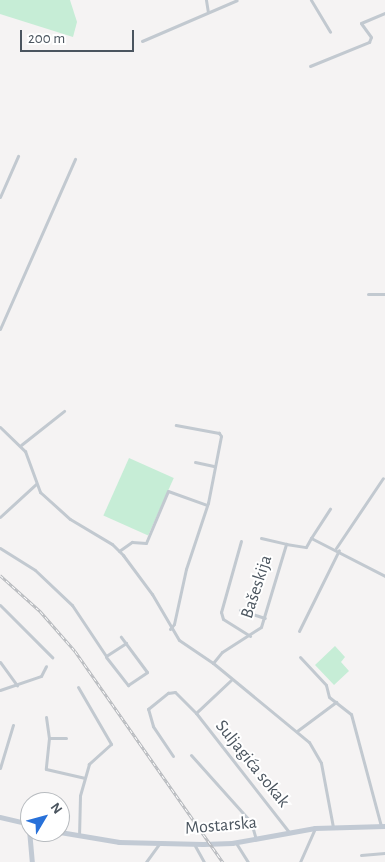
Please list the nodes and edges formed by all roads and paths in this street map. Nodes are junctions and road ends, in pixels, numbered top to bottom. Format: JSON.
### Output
{"nodes":[{"id":1,"x":206,"y":0,"type":"edge"},
{"id":2,"x":237,"y":0,"type":"edge"},
{"id":3,"x":312,"y":0,"type":"edge"},
{"id":4,"x":208,"y":12,"type":"junction"},
{"id":5,"x":385,"y":13,"type":"edge"},
{"id":6,"x":330,"y":32,"type":"dead end"},
{"id":7,"x":142,"y":41,"type":"dead end"},
{"id":8,"x":310,"y":66,"type":"dead end"},
{"id":9,"x":18,"y":156,"type":"dead end"},
{"id":10,"x":75,"y":159,"type":"dead end"},
{"id":11,"x":0,"y":196,"type":"edge"},
{"id":12,"x":368,"y":294,"type":"dead end"},
{"id":13,"x":385,"y":294,"type":"edge"},
{"id":14,"x":0,"y":329,"type":"edge"},
{"id":15,"x":64,"y":411,"type":"dead end"},
{"id":16,"x":176,"y":425,"type":"dead end"},
{"id":17,"x":0,"y":427,"type":"edge"},
{"id":18,"x":21,"y":445,"type":"junction"},
{"id":19,"x":195,"y":462,"type":"dead end"},
{"id":20,"x":214,"y":466,"type":"junction"},
{"id":21,"x":383,"y":478,"type":"dead end"},
{"id":22,"x":36,"y":484,"type":"junction"},
{"id":23,"x":207,"y":505,"type":"junction"},
{"id":24,"x":330,"y":508,"type":"dead end"},
{"id":25,"x":0,"y":517,"type":"edge"},
{"id":26,"x":261,"y":538,"type":"dead end"},
{"id":27,"x":312,"y":538,"type":"junction"},
{"id":28,"x":241,"y":542,"type":"dead end"},
{"id":29,"x":286,"y":544,"type":"junction"},
{"id":30,"x":0,"y":548,"type":"edge"},
{"id":31,"x":338,"y":549,"type":"junction"},
{"id":32,"x":119,"y":551,"type":"junction"},
{"id":33,"x":385,"y":576,"type":"edge"},
{"id":34,"x":0,"y":605,"type":"edge"},
{"id":35,"x":240,"y":610,"type":"dead end"},
{"id":36,"x":265,"y":618,"type":"junction"},
{"id":37,"x":170,"y":629,"type":"junction"},
{"id":38,"x":299,"y":631,"type":"dead end"},
{"id":39,"x":121,"y":636,"type":"dead end"},
{"id":40,"x":250,"y":636,"type":"junction"},
{"id":41,"x":126,"y":643,"type":"junction"},
{"id":42,"x":106,"y":656,"type":"junction"},
{"id":43,"x":52,"y":657,"type":"dead end"},
{"id":44,"x":300,"y":658,"type":"dead end"},
{"id":45,"x":0,"y":662,"type":"edge"},
{"id":46,"x":213,"y":663,"type":"junction"},
{"id":47,"x":46,"y":666,"type":"dead end"},
{"id":48,"x":231,"y":680,"type":"junction"},
{"id":49,"x":17,"y":685,"type":"junction"},
{"id":50,"x":78,"y":687,"type":"dead end"},
{"id":51,"x":0,"y":690,"type":"edge"},
{"id":52,"x":336,"y":702,"type":"junction"},
{"id":53,"x":196,"y":713,"type":"junction"},
{"id":54,"x":46,"y":717,"type":"dead end"},
{"id":55,"x":13,"y":725,"type":"dead end"},
{"id":56,"x":297,"y":731,"type":"junction"},
{"id":57,"x":49,"y":738,"type":"junction"},
{"id":58,"x":66,"y":738,"type":"dead end"},
{"id":59,"x":191,"y":755,"type":"dead end"},
{"id":60,"x":174,"y":756,"type":"dead end"},
{"id":61,"x":0,"y":768,"type":"edge"},
{"id":62,"x":84,"y":778,"type":"junction"},
{"id":63,"x":0,"y":817,"type":"edge"},
{"id":64,"x":20,"y":822,"type":"edge"},
{"id":65,"x":383,"y":826,"type":"edge"},
{"id":66,"x":332,"y":827,"type":"junction"},
{"id":67,"x":315,"y":828,"type":"junction"},
{"id":68,"x":289,"y":832,"type":"junction"},
{"id":69,"x":70,"y":834,"type":"edge"},
{"id":70,"x":79,"y":836,"type":"junction"},
{"id":71,"x":256,"y":839,"type":"junction"},
{"id":72,"x":31,"y":842,"type":"edge"},
{"id":73,"x":235,"y":842,"type":"junction"},
{"id":74,"x":159,"y":844,"type":"junction"},
{"id":75,"x":193,"y":844,"type":"junction"},
{"id":76,"x":385,"y":853,"type":"edge"},
{"id":77,"x":360,"y":855,"type":"dead end"},
{"id":78,"x":32,"y":862,"type":"edge"},
{"id":79,"x":146,"y":862,"type":"edge"},
{"id":80,"x":204,"y":862,"type":"edge"},
{"id":81,"x":248,"y":862,"type":"edge"},
{"id":82,"x":300,"y":862,"type":"edge"}],
"edges":[{"from":1,"to":4,"type":"street"},
{"from":2,"to":4,"type":"street"},
{"from":3,"to":6,"type":"street"},
{"from":4,"to":7,"type":"street"},
{"from":5,"to":8,"type":"street"},
{"from":9,"to":11,"type":"street"},
{"from":10,"to":14,"type":"street"},
{"from":12,"to":13,"type":"street"},
{"from":15,"to":18,"type":"street"},
{"from":16,"to":20,"type":"street"},
{"from":17,"to":18,"type":"street"},
{"from":18,"to":22,"type":"street"},
{"from":19,"to":20,"type":"street"},
{"from":20,"to":23,"type":"street"},
{"from":21,"to":31,"type":"street"},
{"from":22,"to":25,"type":"street"},
{"from":22,"to":32,"type":"street"},
{"from":23,"to":32,"type":"street"},
{"from":23,"to":37,"type":"street"},
{"from":24,"to":27,"type":"street"},
{"from":26,"to":29,"type":"street","name":"Bašeskija"},
{"from":27,"to":29,"type":"street","name":"Bašeskija"},
{"from":27,"to":31,"type":"street"},
{"from":28,"to":40,"type":"street","name":"Bašeskija"},
{"from":29,"to":36,"type":"street","name":"Bašeskija"},
{"from":30,"to":42,"type":"street"},
{"from":31,"to":33,"type":"street"},
{"from":31,"to":38,"type":"street"},
{"from":32,"to":37,"type":"street"},
{"from":34,"to":43,"type":"street"},
{"from":35,"to":36,"type":"street"},
{"from":36,"to":40,"type":"street","name":"Bašeskija"},
{"from":37,"to":46,"type":"street"},
{"from":39,"to":41,"type":"street"},
{"from":40,"to":46,"type":"street","name":"Bašeskija"},
{"from":41,"to":42,"type":"street"},
{"from":41,"to":42,"type":"street"},
{"from":44,"to":52,"type":"street"},
{"from":45,"to":49,"type":"street"},
{"from":46,"to":48,"type":"street"},
{"from":47,"to":49,"type":"street"},
{"from":48,"to":53,"type":"street","name":"Suljagića sokak"},
{"from":48,"to":56,"type":"street"},
{"from":49,"to":51,"type":"street"},
{"from":50,"to":62,"type":"street"},
{"from":52,"to":56,"type":"street"},
{"from":52,"to":65,"type":"street"},
{"from":53,"to":60,"type":"street","name":"Suljagića sokak"},
{"from":53,"to":68,"type":"street","name":"Suljagića sokak"},
{"from":54,"to":57,"type":"street"},
{"from":55,"to":61,"type":"street"},
{"from":56,"to":66,"type":"street"},
{"from":57,"to":58,"type":"street"},
{"from":57,"to":62,"type":"street"},
{"from":59,"to":71,"type":"street"},
{"from":62,"to":70,"type":"street"},
{"from":63,"to":64,"type":"main road"},
{"from":65,"to":66,"type":"main road","name":"Mostarska"},
{"from":66,"to":67,"type":"main road","name":"Mostarska"},
{"from":67,"to":68,"type":"main road","name":"Mostarska"},
{"from":67,"to":82,"type":"street"},
{"from":68,"to":71,"type":"main road","name":"Mostarska"},
{"from":69,"to":70,"type":"main road","name":"Mostarska"},
{"from":70,"to":74,"type":"main road","name":"Mostarska"},
{"from":71,"to":73,"type":"main road","name":"Mostarska"},
{"from":72,"to":78,"type":"main road"},
{"from":73,"to":75,"type":"main road","name":"Mostarska"},
{"from":73,"to":81,"type":"street"},
{"from":74,"to":75,"type":"main road","name":"Mostarska"},
{"from":74,"to":79,"type":"street"},
{"from":75,"to":80,"type":"street"},
{"from":76,"to":77,"type":"street"}]}
